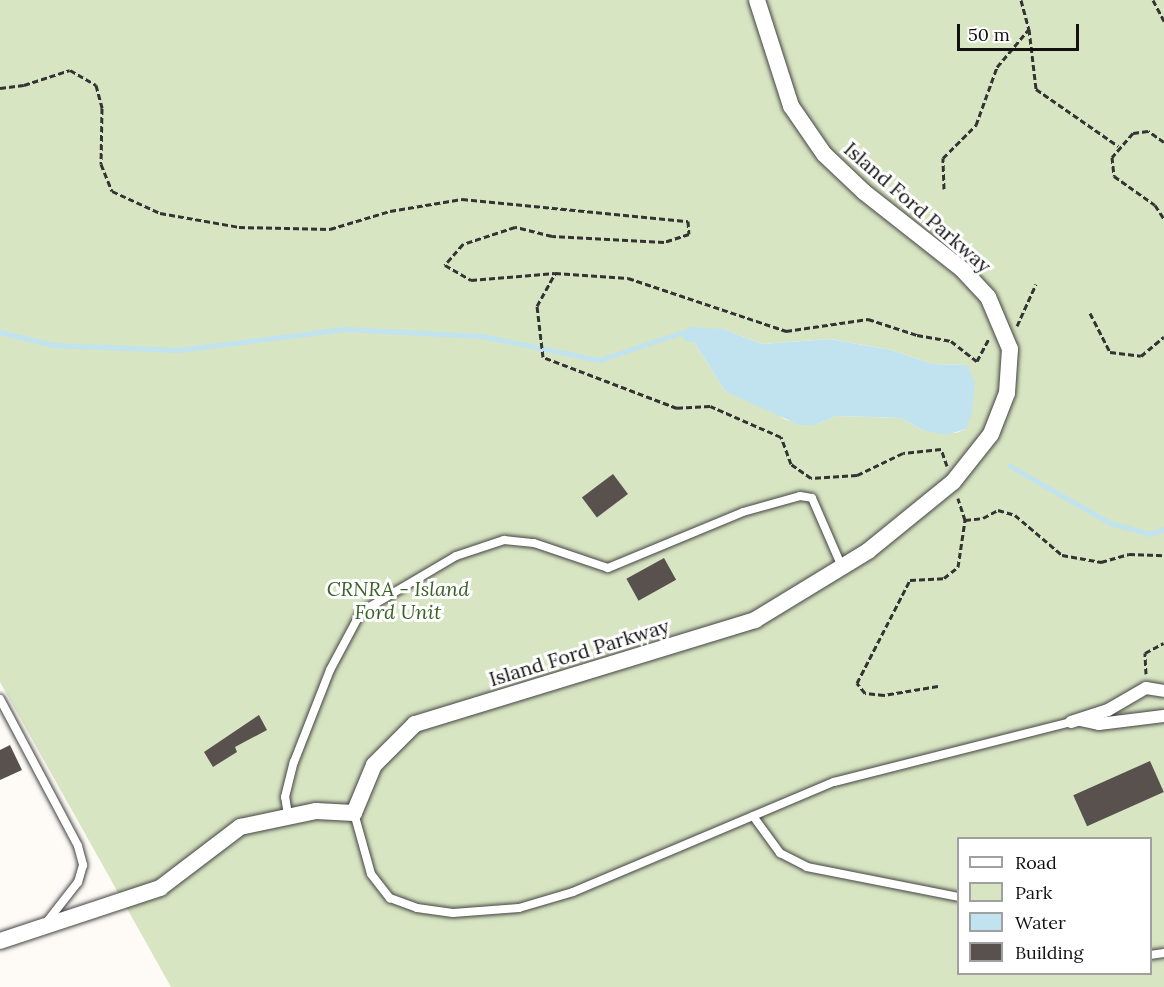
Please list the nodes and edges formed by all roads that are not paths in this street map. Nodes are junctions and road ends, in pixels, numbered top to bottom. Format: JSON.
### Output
{"nodes":[{"id":1,"x":756,"y":0,"type":"edge"},
{"id":2,"x":842,"y":567,"type":"junction"},
{"id":3,"x":1164,"y":691,"type":"edge"},
{"id":4,"x":0,"y":699,"type":"edge"},
{"id":5,"x":1164,"y":716,"type":"edge"},
{"id":6,"x":1075,"y":721,"type":"junction"},
{"id":7,"x":354,"y":813,"type":"junction"},
{"id":8,"x":288,"y":815,"type":"junction"},
{"id":9,"x":753,"y":816,"type":"junction"},
{"id":10,"x":957,"y":897,"type":"edge"},
{"id":11,"x":46,"y":923,"type":"junction"},
{"id":12,"x":0,"y":941,"type":"edge"}],
"edges":[{"from":1,"to":2,"type":"street","name":"Island Ford Parkway"},
{"from":2,"to":7,"type":"street","name":"Island Ford Parkway"},
{"from":2,"to":8,"type":"lane"},
{"from":3,"to":6,"type":"street"},
{"from":4,"to":11,"type":"lane"},
{"from":5,"to":6,"type":"street"},
{"from":6,"to":9,"type":"lane"},
{"from":7,"to":8,"type":"street"},
{"from":7,"to":9,"type":"lane"},
{"from":8,"to":11,"type":"street"},
{"from":9,"to":10,"type":"lane"},
{"from":11,"to":12,"type":"street"}]}
